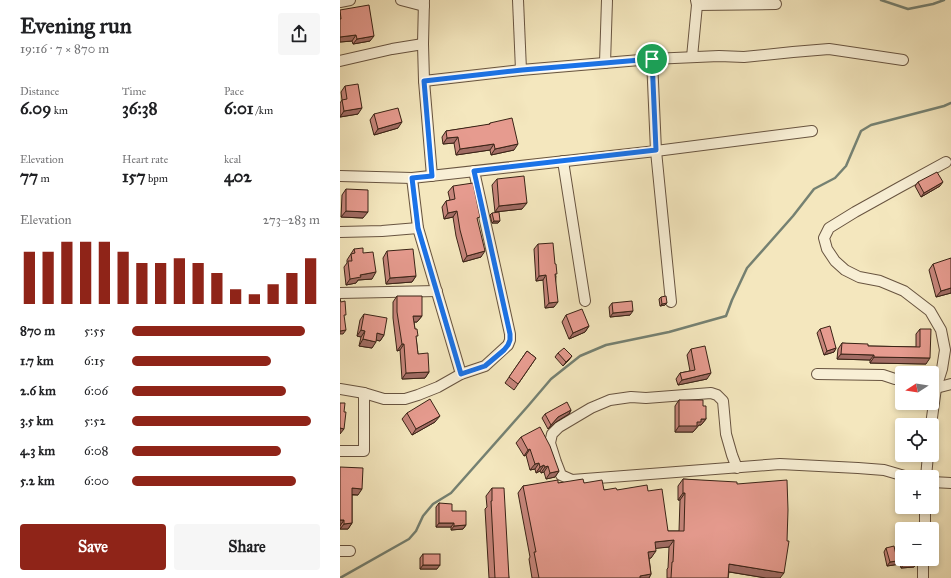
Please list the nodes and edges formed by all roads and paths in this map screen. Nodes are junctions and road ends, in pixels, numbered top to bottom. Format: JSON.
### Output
{"nodes":[{"id":1,"x":350,"y":0,"type":"edge"},
{"id":2,"x":401,"y":0,"type":"edge"},
{"id":3,"x":518,"y":0,"type":"edge"},
{"id":4,"x":607,"y":0,"type":"edge"},
{"id":5,"x":340,"y":2,"type":"edge"},
{"id":6,"x":424,"y":3,"type":"edge"},
{"id":7,"x":697,"y":3,"type":"edge"},
{"id":8,"x":776,"y":4,"type":"dead end"},
{"id":9,"x":423,"y":44,"type":"junction"},
{"id":10,"x":692,"y":57,"type":"junction"},
{"id":11,"x":652,"y":59,"type":"junction"},
{"id":12,"x":903,"y":60,"type":"dead end"},
{"id":13,"x":340,"y":61,"type":"edge"},
{"id":14,"x":605,"y":63,"type":"junction"},
{"id":15,"x":522,"y":70,"type":"junction"},
{"id":16,"x":424,"y":81,"type":"junction"},
{"id":17,"x":812,"y":131,"type":"dead end"},
{"id":18,"x":656,"y":150,"type":"junction"},
{"id":19,"x":563,"y":161,"type":"junction"},
{"id":20,"x":946,"y":162,"type":"dead end"},
{"id":21,"x":474,"y":171,"type":"junction"},
{"id":22,"x":340,"y":176,"type":"edge"},
{"id":23,"x":432,"y":176,"type":"junction"},
{"id":24,"x":412,"y":178,"type":"junction"},
{"id":25,"x":418,"y":228,"type":"junction"},
{"id":26,"x":340,"y":232,"type":"edge"},
{"id":27,"x":436,"y":291,"type":"junction"},
{"id":28,"x":340,"y":293,"type":"edge"},
{"id":29,"x":585,"y":301,"type":"dead end"},
{"id":30,"x":671,"y":302,"type":"dead end"},
{"id":31,"x":461,"y":374,"type":"junction"},
{"id":32,"x":817,"y":374,"type":"dead end"},
{"id":33,"x":939,"y":376,"type":"edge"},
{"id":34,"x":895,"y":379,"type":"edge"},
{"id":35,"x":951,"y":384,"type":"edge"},
{"id":36,"x":939,"y":386,"type":"edge"},
{"id":37,"x":340,"y":389,"type":"edge"},
{"id":38,"x":364,"y":393,"type":"junction"},
{"id":39,"x":340,"y":451,"type":"edge"},
{"id":40,"x":737,"y":468,"type":"junction"},
{"id":41,"x":895,"y":473,"type":"edge"},
{"id":42,"x":939,"y":482,"type":"edge"},
{"id":43,"x":951,"y":483,"type":"edge"},
{"id":44,"x":924,"y":566,"type":"edge"},
{"id":45,"x":923,"y":578,"type":"edge"}],
"edges":[{"from":1,"to":5,"type":"street"},
{"from":2,"to":6,"type":"street"},
{"from":3,"to":15,"type":"street"},
{"from":4,"to":14,"type":"street"},
{"from":6,"to":9,"type":"street"},
{"from":7,"to":8,"type":"street"},
{"from":7,"to":10,"type":"street"},
{"from":9,"to":13,"type":"street"},
{"from":9,"to":16,"type":"street"},
{"from":10,"to":11,"type":"street"},
{"from":10,"to":12,"type":"street"},
{"from":11,"to":14,"type":"street"},
{"from":11,"to":18,"type":"street"},
{"from":14,"to":15,"type":"street"},
{"from":15,"to":16,"type":"street"},
{"from":16,"to":23,"type":"street"},
{"from":17,"to":18,"type":"street"},
{"from":18,"to":19,"type":"street"},
{"from":18,"to":30,"type":"street"},
{"from":19,"to":21,"type":"street"},
{"from":19,"to":29,"type":"street"},
{"from":20,"to":33,"type":"street"},
{"from":21,"to":23,"type":"street"},
{"from":21,"to":31,"type":"street"},
{"from":22,"to":24,"type":"street"},
{"from":23,"to":24,"type":"street"},
{"from":24,"to":25,"type":"street"},
{"from":25,"to":26,"type":"street"},
{"from":25,"to":27,"type":"street"},
{"from":27,"to":28,"type":"street"},
{"from":27,"to":31,"type":"street"},
{"from":31,"to":38,"type":"street"},
{"from":32,"to":34,"type":"street"},
{"from":35,"to":36,"type":"street"},
{"from":37,"to":38,"type":"street"},
{"from":38,"to":39,"type":"street"},
{"from":40,"to":40,"type":"street"},
{"from":40,"to":41,"type":"street"},
{"from":42,"to":43,"type":"street"},
{"from":44,"to":45,"type":"street"}]}
